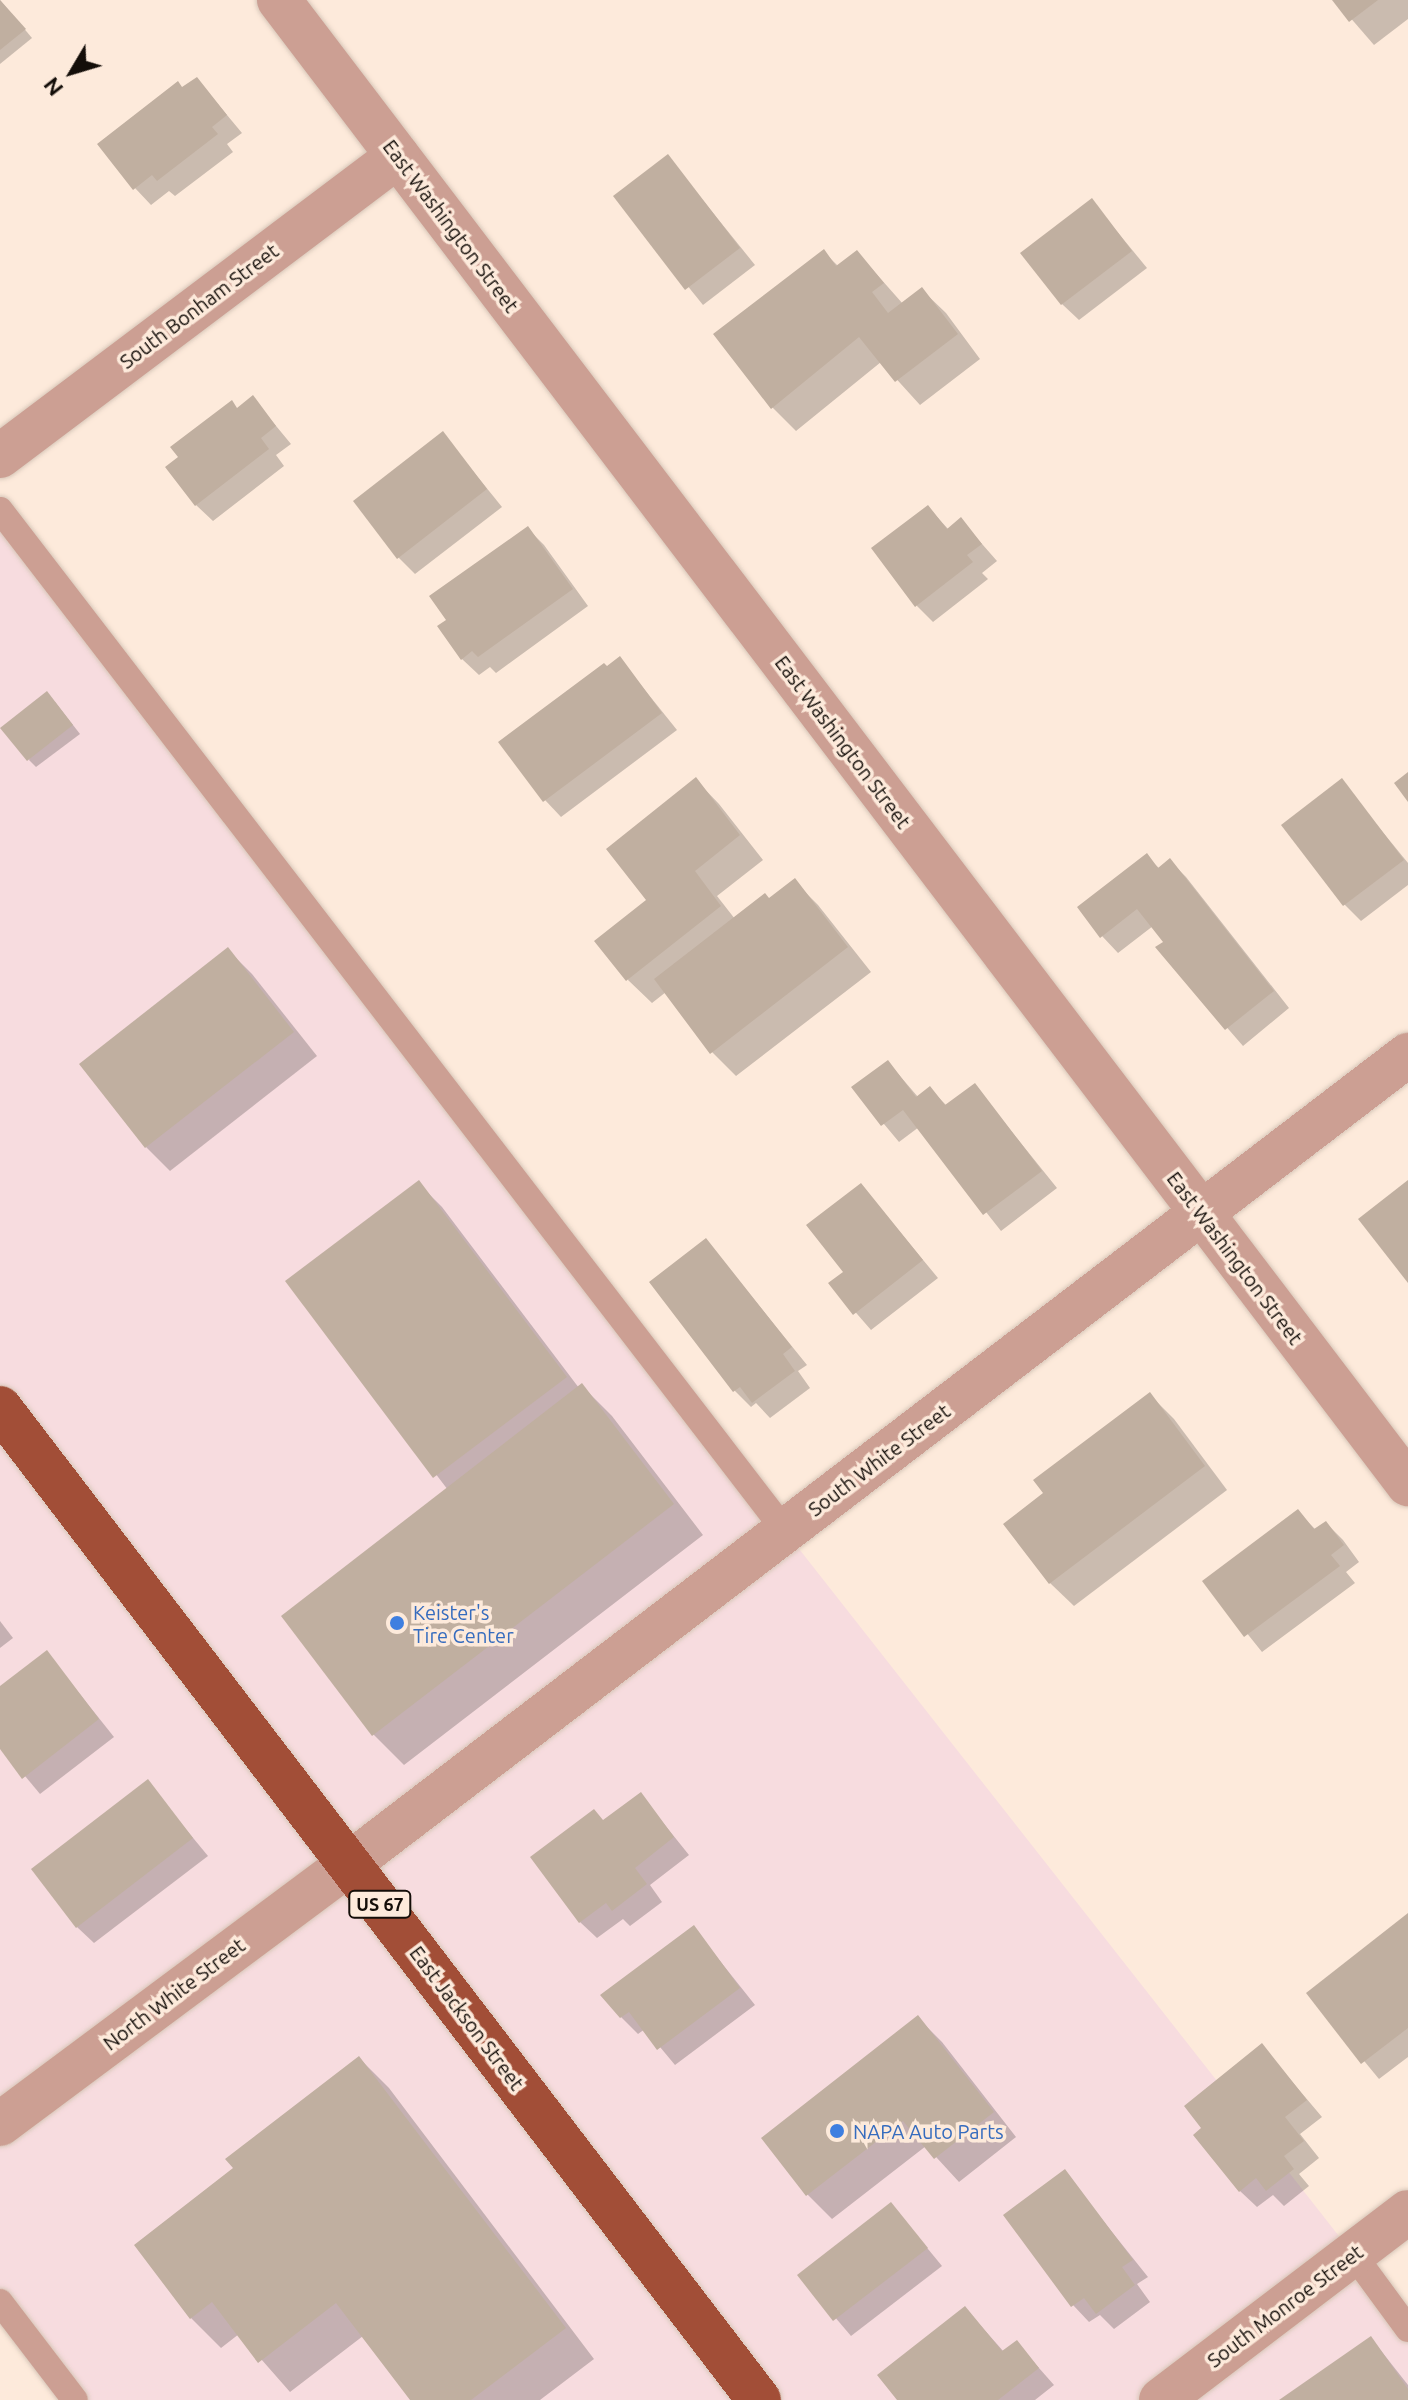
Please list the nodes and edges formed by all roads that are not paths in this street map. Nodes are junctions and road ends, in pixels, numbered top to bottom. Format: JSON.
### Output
{"nodes":[{"id":1,"x":279,"y":0,"type":"edge"},
{"id":2,"x":398,"y":156,"type":"junction"},
{"id":3,"x":0,"y":456,"type":"edge"},
{"id":4,"x":0,"y":510,"type":"edge"},
{"id":5,"x":1408,"y":1055,"type":"edge"},
{"id":6,"x":1200,"y":1214,"type":"junction"},
{"id":7,"x":0,"y":1408,"type":"edge"},
{"id":8,"x":1408,"y":1484,"type":"edge"},
{"id":9,"x":785,"y":1531,"type":"junction"},
{"id":10,"x":349,"y":1864,"type":"junction"},
{"id":11,"x":0,"y":2124,"type":"edge"},
{"id":12,"x":1408,"y":2212,"type":"edge"},
{"id":13,"x":1353,"y":2254,"type":"junction"},
{"id":14,"x":0,"y":2302,"type":"edge"},
{"id":15,"x":1408,"y":2329,"type":"edge"},
{"id":16,"x":75,"y":2400,"type":"edge"},
{"id":17,"x":759,"y":2400,"type":"edge"},
{"id":18,"x":1161,"y":2400,"type":"edge"}],
"edges":[{"from":1,"to":2,"type":"street","name":"East Washington Street"},
{"from":2,"to":3,"type":"street","name":"South Bonham Street"},
{"from":2,"to":6,"type":"street","name":"East Washington Street"},
{"from":4,"to":9,"type":"lane"},
{"from":5,"to":6,"type":"street","name":"South White Street"},
{"from":6,"to":8,"type":"street","name":"East Washington Street"},
{"from":6,"to":9,"type":"street","name":"South White Street"},
{"from":7,"to":10,"type":"highway","name":"East Jackson Street","number":"US 67"},
{"from":9,"to":10,"type":"street","name":"South White Street"},
{"from":10,"to":11,"type":"street","name":"North White Street"},
{"from":10,"to":17,"type":"highway","name":"East Jackson Street","number":"US 67"},
{"from":12,"to":13,"type":"street","name":"South Monroe Street"},
{"from":13,"to":15,"type":"lane"},
{"from":13,"to":18,"type":"street","name":"South Monroe Street"},
{"from":14,"to":16,"type":"lane"}]}
